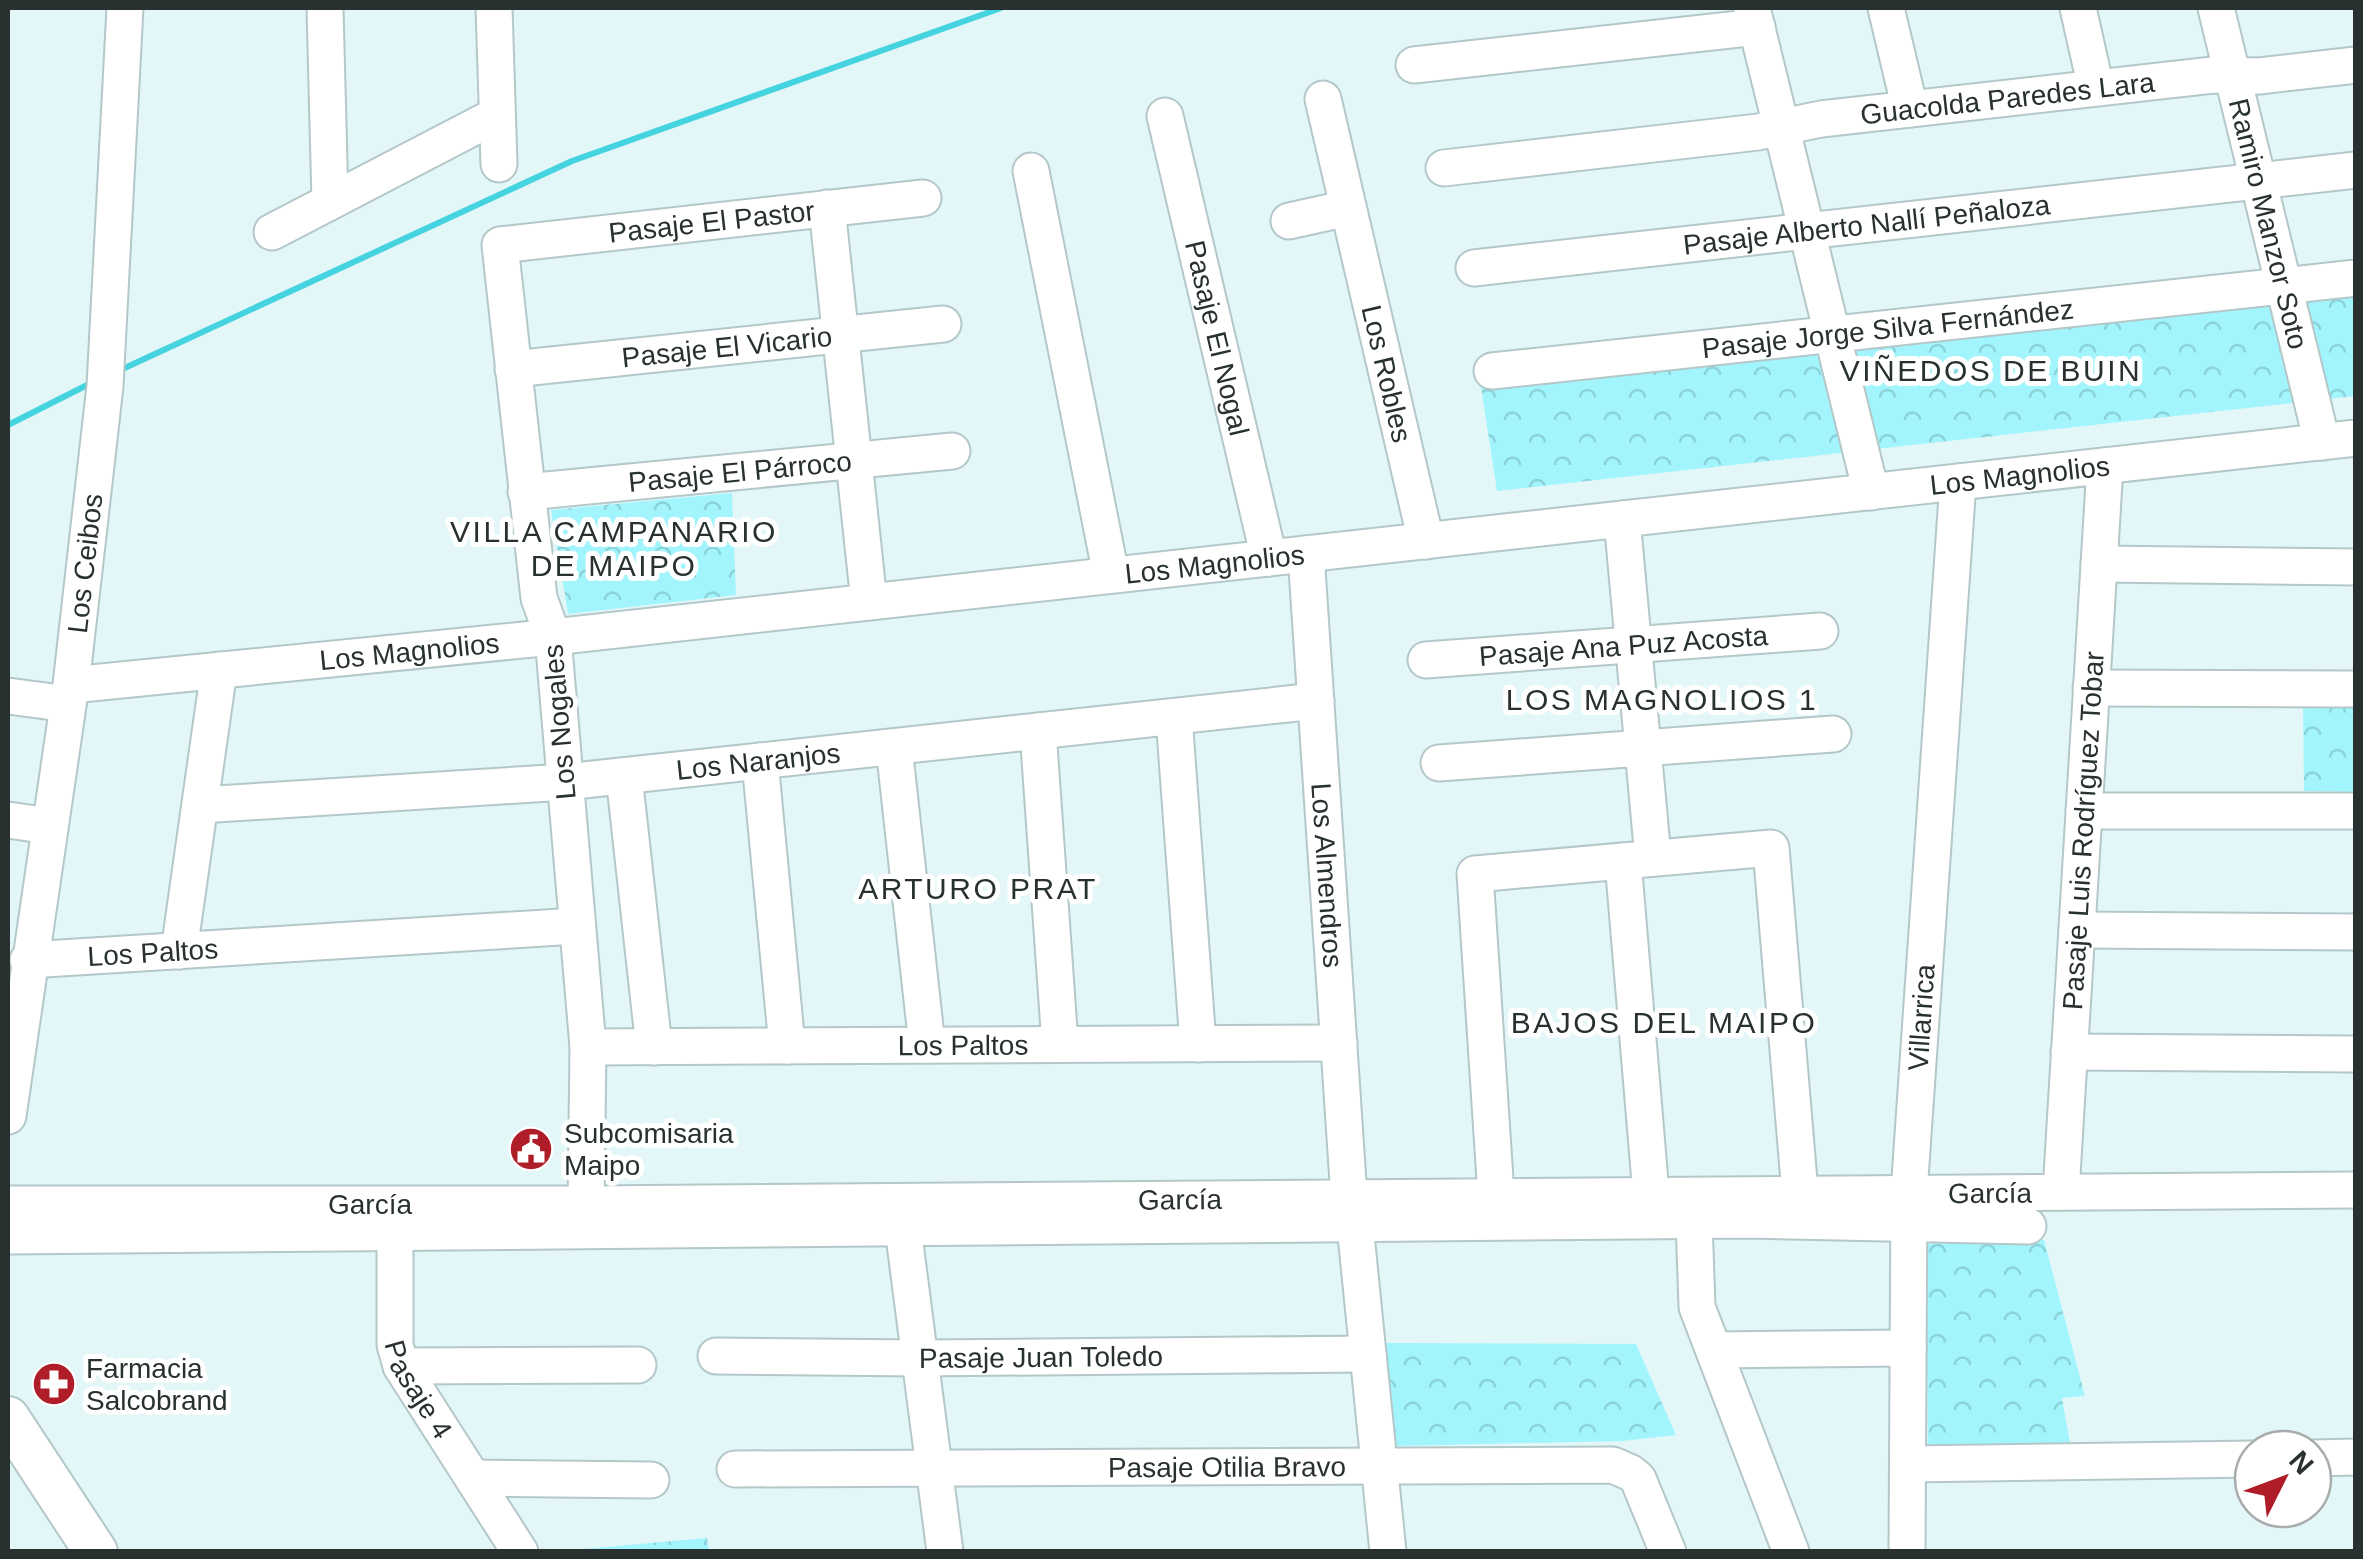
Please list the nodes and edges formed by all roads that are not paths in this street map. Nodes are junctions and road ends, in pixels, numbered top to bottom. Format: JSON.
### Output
{"nodes":[{"id":1,"x":125,"y":8,"type":"edge"},
{"id":2,"x":325,"y":8,"type":"edge"},
{"id":3,"x":494,"y":8,"type":"edge"},
{"id":4,"x":1886,"y":8,"type":"edge"},
{"id":5,"x":2078,"y":8,"type":"edge"},
{"id":6,"x":2216,"y":8,"type":"edge"},
{"id":7,"x":1755,"y":17,"type":"edge"},
{"id":8,"x":1414,"y":65,"type":"dead end"},
{"id":9,"x":2356,"y":65,"type":"edge"},
{"id":10,"x":2233,"y":76,"type":"junction"},
{"id":11,"x":2096,"y":88,"type":"junction"},
{"id":12,"x":1323,"y":99,"type":"dead end"},
{"id":13,"x":1910,"y":109,"type":"junction"},
{"id":14,"x":497,"y":115,"type":"junction"},
{"id":15,"x":1165,"y":116,"type":"dead end"},
{"id":16,"x":1781,"y":126,"type":"junction"},
{"id":17,"x":499,"y":164,"type":"dead end"},
{"id":18,"x":1444,"y":168,"type":"dead end"},
{"id":19,"x":2356,"y":170,"type":"edge"},
{"id":20,"x":1031,"y":171,"type":"dead end"},
{"id":21,"x":2258,"y":182,"type":"junction"},
{"id":22,"x":923,"y":198,"type":"dead end"},
{"id":23,"x":330,"y":202,"type":"junction"},
{"id":24,"x":828,"y":208,"type":"junction"},
{"id":25,"x":1348,"y":208,"type":"junction"},
{"id":26,"x":1289,"y":221,"type":"dead end"},
{"id":27,"x":272,"y":232,"type":"dead end"},
{"id":28,"x":1807,"y":232,"type":"junction"},
{"id":29,"x":500,"y":245,"type":"joint"},
{"id":30,"x":1474,"y":268,"type":"dead end"},
{"id":31,"x":2356,"y":278,"type":"edge"},
{"id":32,"x":2284,"y":286,"type":"junction"},
{"id":33,"x":943,"y":324,"type":"dead end"},
{"id":34,"x":839,"y":335,"type":"junction"},
{"id":35,"x":1832,"y":335,"type":"junction"},
{"id":36,"x":513,"y":369,"type":"junction"},
{"id":37,"x":1492,"y":371,"type":"dead end"},
{"id":38,"x":2339,"y":440,"type":"edge"},
{"id":39,"x":952,"y":451,"type":"dead end"},
{"id":40,"x":853,"y":460,"type":"junction"},
{"id":41,"x":2104,"y":466,"type":"junction"},
{"id":42,"x":1958,"y":482,"type":"junction"},
{"id":43,"x":526,"y":492,"type":"junction"},
{"id":44,"x":1871,"y":492,"type":"junction"},
{"id":45,"x":1622,"y":519,"type":"junction"},
{"id":46,"x":1426,"y":541,"type":"junction"},
{"id":47,"x":1306,"y":554,"type":"junction"},
{"id":48,"x":1270,"y":558,"type":"junction"},
{"id":49,"x":2098,"y":564,"type":"junction"},
{"id":50,"x":2356,"y":567,"type":"edge"},
{"id":51,"x":1111,"y":576,"type":"junction"},
{"id":52,"x":869,"y":602,"type":"junction"},
{"id":53,"x":1820,"y":631,"type":"dead end"},
{"id":54,"x":553,"y":636,"type":"junction"},
{"id":55,"x":1634,"y":645,"type":"junction"},
{"id":56,"x":1426,"y":660,"type":"dead end"},
{"id":57,"x":219,"y":670,"type":"junction"},
{"id":58,"x":2091,"y":688,"type":"junction"},
{"id":59,"x":2356,"y":689,"type":"edge"},
{"id":60,"x":70,"y":695,"type":"junction"},
{"id":61,"x":8,"y":696,"type":"edge"},
{"id":62,"x":1316,"y":702,"type":"junction"},
{"id":63,"x":1174,"y":717,"type":"junction"},
{"id":64,"x":1038,"y":732,"type":"junction"},
{"id":65,"x":1834,"y":734,"type":"dead end"},
{"id":66,"x":894,"y":747,"type":"junction"},
{"id":67,"x":1643,"y":748,"type":"junction"},
{"id":68,"x":760,"y":761,"type":"junction"},
{"id":69,"x":1439,"y":763,"type":"dead end"},
{"id":70,"x":624,"y":776,"type":"junction"},
{"id":71,"x":565,"y":782,"type":"junction"},
{"id":72,"x":200,"y":805,"type":"junction"},
{"id":73,"x":2084,"y":811,"type":"junction"},
{"id":74,"x":2356,"y":811,"type":"edge"},
{"id":75,"x":8,"y":820,"type":"edge"},
{"id":76,"x":48,"y":826,"type":"junction"},
{"id":77,"x":1638,"y":860,"type":"junction"},
{"id":78,"x":578,"y":926,"type":"junction"},
{"id":79,"x":2076,"y":930,"type":"junction"},
{"id":80,"x":2356,"y":932,"type":"edge"},
{"id":81,"x":23,"y":941,"type":"edge"},
{"id":82,"x":179,"y":951,"type":"junction"},
{"id":83,"x":12,"y":1040,"type":"edge"},
{"id":84,"x":1060,"y":1044,"type":"junction"},
{"id":85,"x":1198,"y":1044,"type":"junction"},
{"id":86,"x":1338,"y":1044,"type":"junction"},
{"id":87,"x":927,"y":1045,"type":"junction"},
{"id":88,"x":654,"y":1046,"type":"junction"},
{"id":89,"x":786,"y":1046,"type":"junction"},
{"id":90,"x":588,"y":1047,"type":"junction"},
{"id":91,"x":2069,"y":1052,"type":"junction"},
{"id":92,"x":2356,"y":1054,"type":"edge"},
{"id":93,"x":8,"y":1116,"type":"edge"},
{"id":94,"x":2356,"y":1190,"type":"edge"},
{"id":95,"x":2061,"y":1192,"type":"junction"},
{"id":96,"x":1800,"y":1193,"type":"junction"},
{"id":97,"x":1651,"y":1194,"type":"junction"},
{"id":98,"x":1496,"y":1195,"type":"junction"},
{"id":99,"x":8,"y":1204,"type":"edge"},
{"id":100,"x":586,"y":1204,"type":"junction"},
{"id":101,"x":1909,"y":1208,"type":"junction"},
{"id":102,"x":1352,"y":1211,"type":"junction"},
{"id":103,"x":2250,"y":1211,"type":"dead end"},
{"id":104,"x":2356,"y":1212,"type":"edge"},
{"id":105,"x":902,"y":1215,"type":"junction"},
{"id":106,"x":395,"y":1218,"type":"junction"},
{"id":107,"x":1694,"y":1220,"type":"junction"},
{"id":108,"x":2028,"y":1226,"type":"dead end"},
{"id":109,"x":8,"y":1236,"type":"edge"},
{"id":110,"x":1908,"y":1348,"type":"junction"},
{"id":111,"x":1714,"y":1350,"type":"junction"},
{"id":112,"x":1368,"y":1354,"type":"junction"},
{"id":113,"x":716,"y":1356,"type":"dead end"},
{"id":114,"x":920,"y":1358,"type":"junction"},
{"id":115,"x":638,"y":1365,"type":"dead end"},
{"id":116,"x":401,"y":1366,"type":"junction"},
{"id":117,"x":8,"y":1418,"type":"edge"},
{"id":118,"x":2233,"y":1459,"type":"edge"},
{"id":119,"x":1908,"y":1464,"type":"junction"},
{"id":120,"x":1380,"y":1466,"type":"junction"},
{"id":121,"x":934,"y":1468,"type":"junction"},
{"id":122,"x":735,"y":1469,"type":"dead end"},
{"id":123,"x":472,"y":1478,"type":"junction"},
{"id":124,"x":651,"y":1480,"type":"dead end"},
{"id":125,"x":96,"y":1552,"type":"edge"},
{"id":126,"x":520,"y":1552,"type":"edge"},
{"id":127,"x":945,"y":1552,"type":"edge"},
{"id":128,"x":1388,"y":1552,"type":"edge"},
{"id":129,"x":1668,"y":1552,"type":"edge"},
{"id":130,"x":1791,"y":1552,"type":"edge"},
{"id":131,"x":1907,"y":1552,"type":"edge"}],
"edges":[{"from":1,"to":60,"type":"street","name":"Los Ceibos"},
{"from":2,"to":23,"type":"street"},
{"from":3,"to":14,"type":"street"},
{"from":4,"to":13,"type":"street"},
{"from":5,"to":11,"type":"street"},
{"from":6,"to":10,"type":"street","name":"Ramiro Manzor Soto"},
{"from":7,"to":8,"type":"street"},
{"from":7,"to":16,"type":"street"},
{"from":9,"to":10,"type":"street","name":"Guacolda Paredes Lara"},
{"from":10,"to":11,"type":"street","name":"Guacolda Paredes Lara"},
{"from":10,"to":21,"type":"street","name":"Ramiro Manzor Soto"},
{"from":11,"to":13,"type":"street","name":"Guacolda Paredes Lara"},
{"from":12,"to":25,"type":"street","name":"Los Robles"},
{"from":13,"to":16,"type":"street","name":"Guacolda Paredes Lara"},
{"from":14,"to":17,"type":"street"},
{"from":14,"to":23,"type":"street"},
{"from":15,"to":48,"type":"street","name":"Pasaje El Nogal"},
{"from":16,"to":18,"type":"street","name":"Guacolda Paredes Lara"},
{"from":16,"to":28,"type":"street"},
{"from":19,"to":21,"type":"street","name":"Pasaje Alberto Nallí Peñaloza"},
{"from":20,"to":51,"type":"street"},
{"from":21,"to":28,"type":"street","name":"Pasaje Alberto Nallí Peñaloza"},
{"from":21,"to":32,"type":"street","name":"Ramiro Manzor Soto"},
{"from":22,"to":24,"type":"street","name":"Pasaje El Pastor"},
{"from":23,"to":27,"type":"street"},
{"from":24,"to":29,"type":"street","name":"Pasaje El Pastor"},
{"from":24,"to":34,"type":"street"},
{"from":25,"to":26,"type":"street"},
{"from":25,"to":46,"type":"street","name":"Los Robles"},
{"from":28,"to":30,"type":"street","name":"Pasaje Alberto Nallí Peñaloza"},
{"from":28,"to":35,"type":"street"},
{"from":29,"to":36,"type":"street","name":"Los Nogales"},
{"from":31,"to":32,"type":"street","name":"Pasaje Jorge Silva Fernández"},
{"from":32,"to":35,"type":"street","name":"Pasaje Jorge Silva Fernández"},
{"from":32,"to":38,"type":"street","name":"Ramiro Manzor Soto"},
{"from":33,"to":34,"type":"street","name":"Pasaje El Vicario"},
{"from":34,"to":36,"type":"street","name":"Pasaje El Vicario"},
{"from":34,"to":40,"type":"street"},
{"from":35,"to":37,"type":"street","name":"Pasaje Jorge Silva Fernández"},
{"from":35,"to":44,"type":"street"},
{"from":36,"to":43,"type":"street","name":"Los Nogales"},
{"from":38,"to":41,"type":"street","name":"Los Magnolios"},
{"from":39,"to":40,"type":"street","name":"Pasaje El Párroco"},
{"from":40,"to":43,"type":"street","name":"Pasaje El Párroco"},
{"from":40,"to":52,"type":"street"},
{"from":41,"to":42,"type":"street","name":"Los Magnolios"},
{"from":41,"to":49,"type":"street","name":"Pasaje Luis Rodríguez Tobar"},
{"from":42,"to":44,"type":"street","name":"Los Magnolios"},
{"from":42,"to":101,"type":"street","name":"Villarrica"},
{"from":43,"to":54,"type":"street","name":"Los Nogales"},
{"from":44,"to":45,"type":"street","name":"Los Magnolios"},
{"from":45,"to":46,"type":"street","name":"Los Magnolios"},
{"from":45,"to":55,"type":"street"},
{"from":46,"to":47,"type":"street","name":"Los Magnolios"},
{"from":47,"to":48,"type":"street","name":"Los Magnolios"},
{"from":47,"to":62,"type":"street","name":"Los Almendros"},
{"from":48,"to":51,"type":"street","name":"Los Magnolios"},
{"from":49,"to":50,"type":"street"},
{"from":49,"to":58,"type":"street","name":"Pasaje Luis Rodríguez Tobar"},
{"from":51,"to":52,"type":"street","name":"Los Magnolios"},
{"from":52,"to":54,"type":"street","name":"Los Magnolios"},
{"from":53,"to":55,"type":"street","name":"Pasaje Ana Puz Acosta"},
{"from":54,"to":57,"type":"street","name":"Los Magnolios"},
{"from":54,"to":71,"type":"street","name":"Los Nogales"},
{"from":55,"to":56,"type":"street","name":"Pasaje Ana Puz Acosta"},
{"from":55,"to":67,"type":"street"},
{"from":57,"to":60,"type":"street","name":"Los Magnolios"},
{"from":57,"to":72,"type":"street"},
{"from":58,"to":59,"type":"street"},
{"from":58,"to":73,"type":"street","name":"Pasaje Luis Rodríguez Tobar"},
{"from":60,"to":61,"type":"street","name":"Los Magnolios"},
{"from":60,"to":76,"type":"street","name":"Los Ceibos"},
{"from":62,"to":63,"type":"street","name":"Los Naranjos"},
{"from":62,"to":86,"type":"street","name":"Los Almendros"},
{"from":63,"to":64,"type":"street","name":"Los Naranjos"},
{"from":63,"to":85,"type":"street"},
{"from":64,"to":66,"type":"street","name":"Los Naranjos"},
{"from":64,"to":84,"type":"street"},
{"from":65,"to":67,"type":"street"},
{"from":66,"to":68,"type":"street","name":"Los Naranjos"},
{"from":66,"to":87,"type":"street"},
{"from":67,"to":69,"type":"street"},
{"from":67,"to":77,"type":"street"},
{"from":68,"to":70,"type":"street","name":"Los Naranjos"},
{"from":68,"to":89,"type":"street"},
{"from":70,"to":71,"type":"street","name":"Los Naranjos"},
{"from":70,"to":88,"type":"street"},
{"from":71,"to":72,"type":"street","name":"Los Naranjos"},
{"from":71,"to":78,"type":"street","name":"Los Nogales"},
{"from":72,"to":82,"type":"street"},
{"from":73,"to":74,"type":"street"},
{"from":73,"to":79,"type":"street","name":"Pasaje Luis Rodríguez Tobar"},
{"from":75,"to":76,"type":"street"},
{"from":76,"to":81,"type":"street","name":"Los Ceibos"},
{"from":77,"to":96,"type":"street"},
{"from":77,"to":97,"type":"street"},
{"from":77,"to":98,"type":"street"},
{"from":78,"to":82,"type":"street","name":"Los Paltos"},
{"from":78,"to":90,"type":"street","name":"Los Nogales"},
{"from":79,"to":80,"type":"street"},
{"from":79,"to":91,"type":"street","name":"Pasaje Luis Rodríguez Tobar"},
{"from":81,"to":82,"type":"street","name":"Los Paltos"},
{"from":81,"to":83,"type":"street","name":"Los Ceibos"},
{"from":83,"to":93,"type":"street","name":"Los Ceibos"},
{"from":84,"to":85,"type":"street","name":"Los Paltos"},
{"from":84,"to":87,"type":"street","name":"Los Paltos"},
{"from":85,"to":86,"type":"street","name":"Los Paltos"},
{"from":86,"to":102,"type":"street","name":"Los Almendros"},
{"from":87,"to":89,"type":"street","name":"Los Paltos"},
{"from":88,"to":89,"type":"street","name":"Los Paltos"},
{"from":88,"to":90,"type":"street","name":"Los Paltos"},
{"from":90,"to":100,"type":"street","name":"Los Nogales"},
{"from":91,"to":92,"type":"street"},
{"from":91,"to":95,"type":"street","name":"Pasaje Luis Rodríguez Tobar"},
{"from":94,"to":95,"type":"street","name":"García"},
{"from":95,"to":101,"type":"street","name":"García"},
{"from":96,"to":97,"type":"street","name":"García"},
{"from":96,"to":101,"type":"street","name":"García"},
{"from":97,"to":98,"type":"street","name":"García"},
{"from":98,"to":102,"type":"street","name":"García"},
{"from":99,"to":106,"type":"street","name":"García"},
{"from":100,"to":105,"type":"street","name":"García"},
{"from":100,"to":106,"type":"street","name":"García"},
{"from":101,"to":107,"type":"street","name":"García"},
{"from":101,"to":108,"type":"street","name":"García"},
{"from":101,"to":110,"type":"street","name":"Villarrica"},
{"from":102,"to":105,"type":"street","name":"García"},
{"from":102,"to":107,"type":"street","name":"García"},
{"from":102,"to":112,"type":"street","name":"Los Almendros"},
{"from":103,"to":104,"type":"street"},
{"from":105,"to":106,"type":"street","name":"García"},
{"from":105,"to":114,"type":"street"},
{"from":106,"to":109,"type":"street","name":"García"},
{"from":106,"to":116,"type":"street","name":"Pasaje 4"},
{"from":107,"to":111,"type":"street"},
{"from":110,"to":111,"type":"street"},
{"from":110,"to":119,"type":"street","name":"Villarrica"},
{"from":111,"to":130,"type":"street"},
{"from":112,"to":114,"type":"street","name":"Pasaje Juan Toledo"},
{"from":112,"to":120,"type":"street","name":"Los Almendros"},
{"from":113,"to":114,"type":"street","name":"Pasaje Juan Toledo"},
{"from":114,"to":121,"type":"street"},
{"from":115,"to":116,"type":"street"},
{"from":116,"to":123,"type":"street","name":"Pasaje 4"},
{"from":117,"to":125,"type":"main road"},
{"from":118,"to":119,"type":"street"},
{"from":119,"to":131,"type":"street","name":"Villarrica"},
{"from":120,"to":121,"type":"street","name":"Pasaje Otilia Bravo"},
{"from":120,"to":128,"type":"street","name":"Los Almendros"},
{"from":120,"to":129,"type":"street","name":"Pasaje Otilia Bravo"},
{"from":121,"to":122,"type":"street","name":"Pasaje Otilia Bravo"},
{"from":121,"to":127,"type":"street"},
{"from":123,"to":124,"type":"street"},
{"from":123,"to":126,"type":"street","name":"Pasaje 4"}]}
